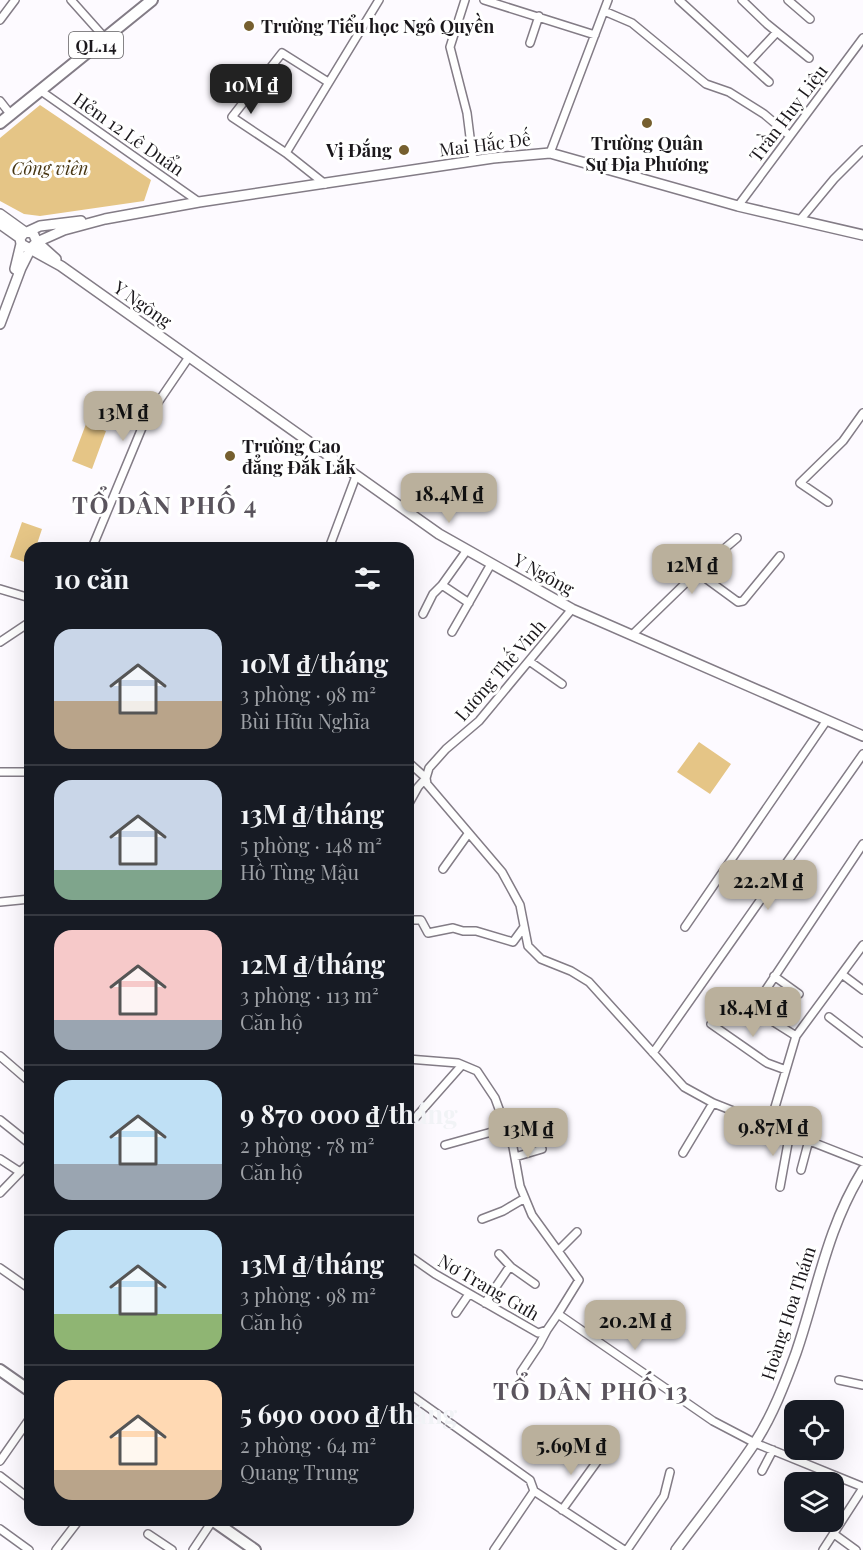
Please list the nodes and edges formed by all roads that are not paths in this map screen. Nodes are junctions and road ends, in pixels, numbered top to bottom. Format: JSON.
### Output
{"nodes":[{"id":1,"x":15,"y":0,"type":"edge"},
{"id":2,"x":71,"y":0,"type":"edge"},
{"id":3,"x":152,"y":0,"type":"edge"},
{"id":4,"x":379,"y":0,"type":"edge"},
{"id":5,"x":465,"y":0,"type":"edge"},
{"id":6,"x":484,"y":0,"type":"edge"},
{"id":7,"x":608,"y":0,"type":"edge"},
{"id":8,"x":679,"y":0,"type":"edge"},
{"id":9,"x":742,"y":0,"type":"edge"},
{"id":10,"x":788,"y":0,"type":"edge"},
{"id":11,"x":604,"y":11,"type":"junction"},
{"id":12,"x":538,"y":16,"type":"junction"},
{"id":13,"x":810,"y":19,"type":"dead end"},
{"id":14,"x":0,"y":20,"type":"edge"},
{"id":15,"x":777,"y":33,"type":"junction"},
{"id":16,"x":595,"y":35,"type":"junction"},
{"id":17,"x":105,"y":38,"type":"junction"},
{"id":18,"x":863,"y":38,"type":"edge"},
{"id":19,"x":530,"y":43,"type":"dead end"},
{"id":20,"x":809,"y":58,"type":"dead end"},
{"id":21,"x":748,"y":63,"type":"junction"},
{"id":22,"x":328,"y":82,"type":"junction"},
{"id":23,"x":769,"y":82,"type":"dead end"},
{"id":24,"x":41,"y":91,"type":"junction"},
{"id":25,"x":0,"y":101,"type":"edge"},
{"id":26,"x":11,"y":115,"type":"junction"},
{"id":27,"x":0,"y":123,"type":"edge"},
{"id":28,"x":790,"y":136,"type":"junction"},
{"id":29,"x":863,"y":150,"type":"edge"},
{"id":30,"x":286,"y":153,"type":"junction"},
{"id":31,"x":550,"y":153,"type":"junction"},
{"id":32,"x":473,"y":161,"type":"junction"},
{"id":33,"x":325,"y":184,"type":"junction"},
{"id":34,"x":199,"y":202,"type":"junction"},
{"id":35,"x":738,"y":206,"type":"junction"},
{"id":36,"x":0,"y":214,"type":"edge"},
{"id":37,"x":105,"y":219,"type":"junction"},
{"id":38,"x":800,"y":220,"type":"junction"},
{"id":39,"x":0,"y":224,"type":"edge"},
{"id":40,"x":863,"y":235,"type":"edge"},
{"id":41,"x":24,"y":237,"type":"junction"},
{"id":42,"x":34,"y":245,"type":"junction"},
{"id":43,"x":0,"y":311,"type":"edge"},
{"id":44,"x":0,"y":324,"type":"edge"},
{"id":45,"x":189,"y":357,"type":"junction"},
{"id":46,"x":863,"y":413,"type":"edge"},
{"id":47,"x":356,"y":476,"type":"junction"},
{"id":48,"x":828,"y":502,"type":"dead end"},
{"id":49,"x":737,"y":538,"type":"dead end"},
{"id":50,"x":94,"y":542,"type":"edge"},
{"id":51,"x":331,"y":542,"type":"edge"},
{"id":52,"x":467,"y":550,"type":"junction"},
{"id":53,"x":780,"y":556,"type":"dead end"},
{"id":54,"x":491,"y":564,"type":"junction"},
{"id":55,"x":697,"y":572,"type":"junction"},
{"id":56,"x":442,"y":585,"type":"junction"},
{"id":57,"x":0,"y":589,"type":"edge"},
{"id":58,"x":24,"y":596,"type":"edge"},
{"id":59,"x":469,"y":603,"type":"junction"},
{"id":60,"x":572,"y":609,"type":"junction"},
{"id":61,"x":423,"y":614,"type":"dead end"},
{"id":62,"x":24,"y":626,"type":"edge"},
{"id":63,"x":452,"y":632,"type":"dead end"},
{"id":64,"x":632,"y":635,"type":"junction"},
{"id":65,"x":0,"y":642,"type":"edge"},
{"id":66,"x":529,"y":661,"type":"junction"},
{"id":67,"x":562,"y":684,"type":"dead end"},
{"id":68,"x":827,"y":720,"type":"junction"},
{"id":69,"x":863,"y":736,"type":"edge"},
{"id":70,"x":863,"y":754,"type":"edge"},
{"id":71,"x":414,"y":767,"type":"edge"},
{"id":72,"x":0,"y":772,"type":"edge"},
{"id":73,"x":24,"y":772,"type":"edge"},
{"id":74,"x":426,"y":778,"type":"junction"},
{"id":75,"x":414,"y":794,"type":"edge"},
{"id":76,"x":468,"y":834,"type":"junction"},
{"id":77,"x":863,"y":844,"type":"edge"},
{"id":78,"x":443,"y":869,"type":"dead end"},
{"id":79,"x":24,"y":900,"type":"edge"},
{"id":80,"x":0,"y":902,"type":"edge"},
{"id":81,"x":414,"y":920,"type":"edge"},
{"id":82,"x":524,"y":927,"type":"junction"},
{"id":83,"x":685,"y":927,"type":"dead end"},
{"id":84,"x":863,"y":945,"type":"edge"},
{"id":85,"x":843,"y":975,"type":"junction"},
{"id":86,"x":774,"y":976,"type":"junction"},
{"id":87,"x":863,"y":990,"type":"edge"},
{"id":88,"x":799,"y":994,"type":"dead end"},
{"id":89,"x":829,"y":1017,"type":"dead end"},
{"id":90,"x":711,"y":1024,"type":"dead end"},
{"id":91,"x":796,"y":1036,"type":"junction"},
{"id":92,"x":863,"y":1043,"type":"edge"},
{"id":93,"x":653,"y":1053,"type":"junction"},
{"id":94,"x":0,"y":1056,"type":"edge"},
{"id":95,"x":414,"y":1060,"type":"edge"},
{"id":96,"x":462,"y":1065,"type":"junction"},
{"id":97,"x":786,"y":1070,"type":"junction"},
{"id":98,"x":24,"y":1077,"type":"edge"},
{"id":99,"x":713,"y":1102,"type":"junction"},
{"id":100,"x":415,"y":1118,"type":"dead end"},
{"id":101,"x":0,"y":1120,"type":"edge"},
{"id":102,"x":770,"y":1124,"type":"junction"},
{"id":103,"x":506,"y":1128,"type":"junction"},
{"id":104,"x":790,"y":1132,"type":"junction"},
{"id":105,"x":24,"y":1139,"type":"edge"},
{"id":106,"x":809,"y":1140,"type":"junction"},
{"id":107,"x":445,"y":1145,"type":"dead end"},
{"id":108,"x":542,"y":1149,"type":"dead end"},
{"id":109,"x":683,"y":1153,"type":"dead end"},
{"id":110,"x":515,"y":1157,"type":"junction"},
{"id":111,"x":0,"y":1159,"type":"edge"},
{"id":112,"x":863,"y":1162,"type":"edge"},
{"id":113,"x":24,"y":1168,"type":"edge"},
{"id":114,"x":801,"y":1170,"type":"dead end"},
{"id":115,"x":863,"y":1170,"type":"edge"},
{"id":116,"x":20,"y":1172,"type":"junction"},
{"id":117,"x":780,"y":1187,"type":"dead end"},
{"id":118,"x":0,"y":1193,"type":"edge"},
{"id":119,"x":525,"y":1198,"type":"junction"},
{"id":120,"x":482,"y":1219,"type":"dead end"},
{"id":121,"x":577,"y":1232,"type":"dead end"},
{"id":122,"x":558,"y":1251,"type":"junction"},
{"id":123,"x":499,"y":1254,"type":"dead end"},
{"id":124,"x":414,"y":1259,"type":"edge"},
{"id":125,"x":510,"y":1266,"type":"junction"},
{"id":126,"x":0,"y":1268,"type":"edge"},
{"id":127,"x":535,"y":1284,"type":"dead end"},
{"id":128,"x":24,"y":1285,"type":"edge"},
{"id":129,"x":469,"y":1294,"type":"junction"},
{"id":130,"x":485,"y":1303,"type":"junction"},
{"id":131,"x":456,"y":1313,"type":"dead end"},
{"id":132,"x":558,"y":1314,"type":"junction"},
{"id":133,"x":547,"y":1330,"type":"junction"},
{"id":134,"x":0,"y":1370,"type":"edge"},
{"id":135,"x":520,"y":1372,"type":"dead end"},
{"id":136,"x":839,"y":1380,"type":"dead end"},
{"id":137,"x":863,"y":1385,"type":"edge"},
{"id":138,"x":24,"y":1387,"type":"edge"},
{"id":139,"x":414,"y":1397,"type":"edge"},
{"id":140,"x":24,"y":1427,"type":"edge"},
{"id":141,"x":755,"y":1443,"type":"junction"},
{"id":142,"x":773,"y":1450,"type":"junction"},
{"id":143,"x":601,"y":1456,"type":"dead end"},
{"id":144,"x":0,"y":1461,"type":"edge"},
{"id":145,"x":762,"y":1471,"type":"dead end"},
{"id":146,"x":670,"y":1472,"type":"dead end"},
{"id":147,"x":0,"y":1476,"type":"edge"},
{"id":148,"x":863,"y":1487,"type":"edge"},
{"id":149,"x":534,"y":1491,"type":"junction"},
{"id":150,"x":24,"y":1494,"type":"edge"},
{"id":151,"x":562,"y":1510,"type":"junction"},
{"id":152,"x":74,"y":1526,"type":"edge"},
{"id":153,"x":209,"y":1526,"type":"edge"},
{"id":154,"x":221,"y":1526,"type":"edge"},
{"id":155,"x":0,"y":1529,"type":"edge"},
{"id":156,"x":148,"y":1534,"type":"dead end"},
{"id":157,"x":834,"y":1534,"type":"junction"},
{"id":158,"x":29,"y":1550,"type":"edge"},
{"id":159,"x":56,"y":1550,"type":"edge"},
{"id":160,"x":172,"y":1550,"type":"edge"},
{"id":161,"x":193,"y":1550,"type":"edge"},
{"id":162,"x":255,"y":1550,"type":"edge"},
{"id":163,"x":494,"y":1550,"type":"edge"},
{"id":164,"x":626,"y":1550,"type":"edge"},
{"id":165,"x":676,"y":1550,"type":"edge"},
{"id":166,"x":823,"y":1550,"type":"edge"},
{"id":167,"x":856,"y":1550,"type":"edge"}],
"edges":[{"from":1,"to":14,"type":"street"},
{"from":2,"to":17,"type":"street"},
{"from":3,"to":17,"type":"main road","number":"QL.14"},
{"from":4,"to":22,"type":"street"},
{"from":5,"to":32,"type":"street"},
{"from":6,"to":12,"type":"street"},
{"from":7,"to":11,"type":"street"},
{"from":8,"to":21,"type":"street"},
{"from":9,"to":15,"type":"street"},
{"from":10,"to":13,"type":"street"},
{"from":11,"to":16,"type":"street"},
{"from":11,"to":28,"type":"street"},
{"from":12,"to":16,"type":"street"},
{"from":12,"to":19,"type":"street"},
{"from":15,"to":20,"type":"street"},
{"from":15,"to":21,"type":"street"},
{"from":16,"to":31,"type":"street"},
{"from":17,"to":24,"type":"main road","number":"QL.14"},
{"from":18,"to":28,"type":"street","name":"Trần Huy Liệu"},
{"from":21,"to":23,"type":"street"},
{"from":22,"to":30,"type":"street"},
{"from":22,"to":30,"type":"street"},
{"from":24,"to":26,"type":"main road","number":"QL.14"},
{"from":24,"to":34,"type":"street","name":"Hẻm 12 Lê Duẩn"},
{"from":25,"to":26,"type":"street"},
{"from":26,"to":27,"type":"main road","number":"QL.14"},
{"from":28,"to":35,"type":"street","name":"Trần Huy Liệu"},
{"from":29,"to":38,"type":"street"},
{"from":30,"to":33,"type":"street"},
{"from":31,"to":32,"type":"street","name":"Mai Hắc Đế"},
{"from":31,"to":35,"type":"street","name":"Mai Hắc Đế"},
{"from":32,"to":33,"type":"street","name":"Mai Hắc Đế"},
{"from":33,"to":34,"type":"street","name":"Mai Hắc Đế"},
{"from":34,"to":37,"type":"street","name":"Mai Hắc Đế"},
{"from":35,"to":38,"type":"street","name":"Mai Hắc Đế"},
{"from":36,"to":41,"type":"street"},
{"from":37,"to":41,"type":"street","name":"Mai Hắc Đế"},
{"from":37,"to":42,"type":"street","name":"Mai Hắc Đế"},
{"from":38,"to":40,"type":"street","name":"Mai Hắc Đế"},
{"from":39,"to":41,"type":"street"},
{"from":41,"to":42,"type":"street"},
{"from":41,"to":42,"type":"street"},
{"from":41,"to":43,"type":"street"},
{"from":42,"to":44,"type":"street"},
{"from":42,"to":45,"type":"street","name":"Y Ngông"},
{"from":45,"to":47,"type":"street","name":"Y Ngông"},
{"from":45,"to":50,"type":"street"},
{"from":46,"to":48,"type":"street"},
{"from":47,"to":51,"type":"street"},
{"from":47,"to":52,"type":"street","name":"Y Ngông"},
{"from":49,"to":55,"type":"street"},
{"from":52,"to":54,"type":"street","name":"Y Ngông"},
{"from":52,"to":56,"type":"street"},
{"from":53,"to":55,"type":"street"},
{"from":54,"to":59,"type":"street"},
{"from":54,"to":60,"type":"street","name":"Y Ngông"},
{"from":55,"to":64,"type":"street"},
{"from":56,"to":59,"type":"street"},
{"from":56,"to":61,"type":"street"},
{"from":57,"to":58,"type":"street"},
{"from":59,"to":63,"type":"street"},
{"from":60,"to":64,"type":"street","name":"Y Ngông"},
{"from":60,"to":66,"type":"street","name":"Lương Thế Vinh"},
{"from":62,"to":65,"type":"street"},
{"from":64,"to":68,"type":"street","name":"Y Ngông"},
{"from":66,"to":67,"type":"street"},
{"from":66,"to":74,"type":"street","name":"Lương Thế Vinh"},
{"from":68,"to":69,"type":"street","name":"Y Ngông"},
{"from":68,"to":83,"type":"street"},
{"from":70,"to":93,"type":"street"},
{"from":71,"to":74,"type":"street"},
{"from":72,"to":73,"type":"street"},
{"from":74,"to":75,"type":"street","name":"Lương Thế Vinh"},
{"from":74,"to":76,"type":"street"},
{"from":76,"to":78,"type":"street"},
{"from":76,"to":82,"type":"street"},
{"from":77,"to":86,"type":"street"},
{"from":79,"to":80,"type":"street"},
{"from":81,"to":82,"type":"street"},
{"from":82,"to":93,"type":"street"},
{"from":84,"to":85,"type":"street"},
{"from":85,"to":87,"type":"street"},
{"from":85,"to":91,"type":"street"},
{"from":86,"to":88,"type":"street"},
{"from":86,"to":91,"type":"street"},
{"from":89,"to":92,"type":"street"},
{"from":90,"to":97,"type":"street"},
{"from":91,"to":97,"type":"street"},
{"from":93,"to":99,"type":"street"},
{"from":94,"to":98,"type":"street"},
{"from":95,"to":96,"type":"street"},
{"from":96,"to":100,"type":"street"},
{"from":96,"to":103,"type":"street"},
{"from":97,"to":102,"type":"street"},
{"from":99,"to":102,"type":"street"},
{"from":99,"to":109,"type":"street"},
{"from":101,"to":105,"type":"street"},
{"from":102,"to":104,"type":"street"},
{"from":103,"to":107,"type":"street"},
{"from":103,"to":110,"type":"street"},
{"from":104,"to":106,"type":"street"},
{"from":104,"to":117,"type":"street"},
{"from":106,"to":112,"type":"street"},
{"from":106,"to":114,"type":"street"},
{"from":108,"to":110,"type":"street"},
{"from":110,"to":119,"type":"street"},
{"from":111,"to":116,"type":"street"},
{"from":113,"to":116,"type":"street"},
{"from":115,"to":141,"type":"street","name":"Hoàng Hoa Thám"},
{"from":116,"to":118,"type":"street"},
{"from":119,"to":120,"type":"street"},
{"from":119,"to":122,"type":"street"},
{"from":121,"to":122,"type":"street"},
{"from":122,"to":132,"type":"street"},
{"from":123,"to":125,"type":"street"},
{"from":124,"to":129,"type":"street","name":"Nơ Trang Gưh"},
{"from":125,"to":127,"type":"street"},
{"from":125,"to":130,"type":"street"},
{"from":126,"to":128,"type":"street"},
{"from":129,"to":130,"type":"street","name":"Nơ Trang Gưh"},
{"from":129,"to":131,"type":"street"},
{"from":130,"to":133,"type":"street","name":"Nơ Trang Gưh"},
{"from":132,"to":133,"type":"street","name":"Nơ Trang Gưh"},
{"from":132,"to":141,"type":"street","name":"Nơ Trang Gưh"},
{"from":133,"to":135,"type":"street"},
{"from":134,"to":138,"type":"main road"},
{"from":136,"to":137,"type":"street"},
{"from":139,"to":149,"type":"street"},
{"from":140,"to":144,"type":"street"},
{"from":141,"to":142,"type":"street","name":"Nơ Trang Gưh"},
{"from":141,"to":165,"type":"street","name":"Hoàng Hoa Thám"},
{"from":142,"to":145,"type":"street"},
{"from":142,"to":148,"type":"street","name":"Nơ Trang Gưh"},
{"from":143,"to":151,"type":"street"},
{"from":146,"to":164,"type":"street"},
{"from":147,"to":150,"type":"street"},
{"from":148,"to":157,"type":"street"},
{"from":149,"to":151,"type":"street"},
{"from":149,"to":163,"type":"street"},
{"from":151,"to":164,"type":"street"},
{"from":152,"to":159,"type":"street"},
{"from":153,"to":161,"type":"street"},
{"from":154,"to":162,"type":"main road"},
{"from":155,"to":158,"type":"street"},
{"from":156,"to":160,"type":"street"},
{"from":157,"to":166,"type":"street"},
{"from":157,"to":167,"type":"street"}]}
